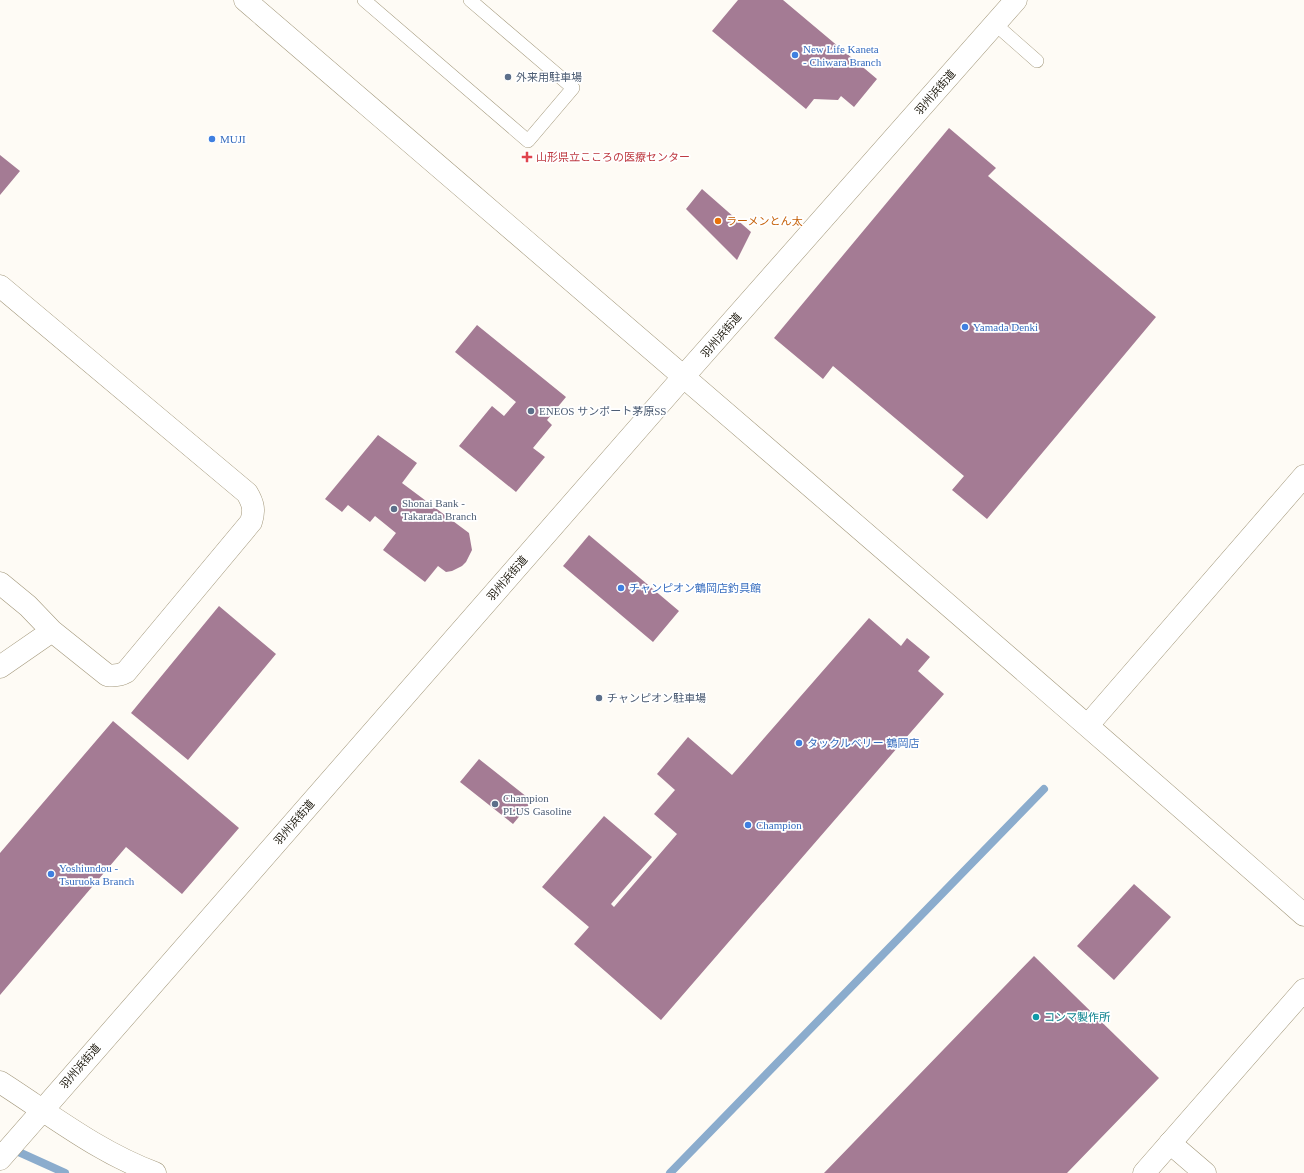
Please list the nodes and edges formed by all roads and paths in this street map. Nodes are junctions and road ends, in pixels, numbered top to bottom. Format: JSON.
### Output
{"nodes":[{"id":1,"x":245,"y":0,"type":"edge"},
{"id":2,"x":364,"y":0,"type":"edge"},
{"id":3,"x":470,"y":0,"type":"edge"},
{"id":4,"x":1016,"y":0,"type":"edge"},
{"id":5,"x":995,"y":24,"type":"junction"},
{"id":6,"x":1037,"y":61,"type":"dead end"},
{"id":7,"x":0,"y":286,"type":"edge"},
{"id":8,"x":684,"y":376,"type":"junction"},
{"id":9,"x":1304,"y":476,"type":"edge"},
{"id":10,"x":0,"y":583,"type":"edge"},
{"id":11,"x":52,"y":631,"type":"junction"},
{"id":12,"x":0,"y":667,"type":"edge"},
{"id":13,"x":1088,"y":725,"type":"junction"},
{"id":14,"x":1304,"y":915,"type":"edge"},
{"id":15,"x":1304,"y":990,"type":"edge"},
{"id":16,"x":0,"y":1082,"type":"edge"},
{"id":17,"x":42,"y":1110,"type":"junction"},
{"id":18,"x":1170,"y":1143,"type":"junction"},
{"id":19,"x":0,"y":1158,"type":"edge"},
{"id":20,"x":154,"y":1173,"type":"edge"},
{"id":21,"x":1144,"y":1173,"type":"edge"},
{"id":22,"x":1205,"y":1173,"type":"edge"}],
"edges":[{"from":1,"to":8,"type":"street"},
{"from":2,"to":3,"type":"lane"},
{"from":4,"to":5,"type":"street","name":"羽州浜街道"},
{"from":5,"to":6,"type":"lane"},
{"from":5,"to":8,"type":"street","name":"羽州浜街道"},
{"from":7,"to":11,"type":"street"},
{"from":8,"to":13,"type":"street"},
{"from":8,"to":17,"type":"street","name":"羽州浜街道"},
{"from":9,"to":13,"type":"street"},
{"from":10,"to":11,"type":"street"},
{"from":11,"to":12,"type":"street"},
{"from":13,"to":14,"type":"street"},
{"from":15,"to":18,"type":"street"},
{"from":16,"to":17,"type":"street"},
{"from":17,"to":19,"type":"street","name":"羽州浜街道"},
{"from":17,"to":20,"type":"street"},
{"from":18,"to":21,"type":"street"},
{"from":18,"to":22,"type":"street"}]}
